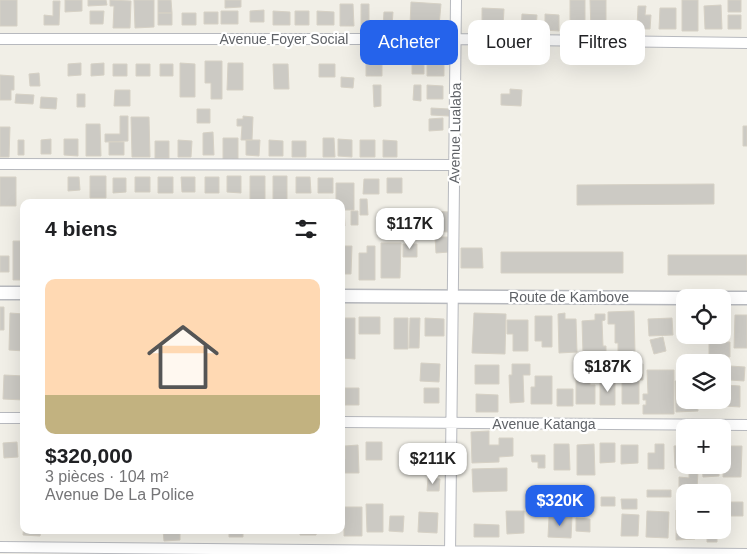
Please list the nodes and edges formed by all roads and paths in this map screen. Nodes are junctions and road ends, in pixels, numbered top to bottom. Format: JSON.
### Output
{"nodes":[{"id":1,"x":456,"y":0,"type":"edge"},
{"id":2,"x":456,"y":20,"type":"edge"},
{"id":3,"x":0,"y":39,"type":"edge"},
{"id":4,"x":360,"y":39,"type":"edge"},
{"id":5,"x":458,"y":39,"type":"edge"},
{"id":6,"x":747,"y":43,"type":"edge"},
{"id":7,"x":456,"y":65,"type":"edge"},
{"id":8,"x":0,"y":164,"type":"edge"},
{"id":9,"x":454,"y":165,"type":"junction"},
{"id":10,"x":0,"y":293,"type":"edge"},
{"id":11,"x":20,"y":294,"type":"edge"},
{"id":12,"x":345,"y":296,"type":"edge"},
{"id":13,"x":453,"y":296,"type":"junction"},
{"id":14,"x":676,"y":298,"type":"edge"},
{"id":15,"x":731,"y":298,"type":"edge"},
{"id":16,"x":747,"y":298,"type":"edge"},
{"id":17,"x":0,"y":418,"type":"edge"},
{"id":18,"x":20,"y":418,"type":"edge"},
{"id":19,"x":345,"y":422,"type":"edge"},
{"id":20,"x":452,"y":424,"type":"junction"},
{"id":21,"x":747,"y":425,"type":"edge"},
{"id":22,"x":0,"y":547,"type":"edge"},
{"id":23,"x":450,"y":553,"type":"edge"},
{"id":24,"x":747,"y":554,"type":"edge"}],
"edges":[{"from":1,"to":2,"type":"street","name":"Avenue Lualaba"},
{"from":3,"to":4,"type":"street","name":"Avenue Foyer Social"},
{"from":5,"to":6,"type":"street","name":"Avenue Foyer Social"},
{"from":7,"to":9,"type":"street","name":"Avenue Lualaba"},
{"from":8,"to":9,"type":"street"},
{"from":9,"to":13,"type":"street","name":"Avenue Lualaba"},
{"from":10,"to":11,"type":"street"},
{"from":12,"to":13,"type":"street","name":"Route de Kambove"},
{"from":13,"to":14,"type":"street","name":"Route de Kambove"},
{"from":13,"to":20,"type":"street","name":"Avenue Lualaba"},
{"from":15,"to":16,"type":"street"},
{"from":17,"to":18,"type":"street"},
{"from":19,"to":20,"type":"street","name":"Avenue Katanga"},
{"from":20,"to":21,"type":"street","name":"Avenue Katanga"},
{"from":20,"to":23,"type":"street","name":"Avenue Lualaba"},
{"from":22,"to":23,"type":"street"},
{"from":23,"to":24,"type":"street"}]}
